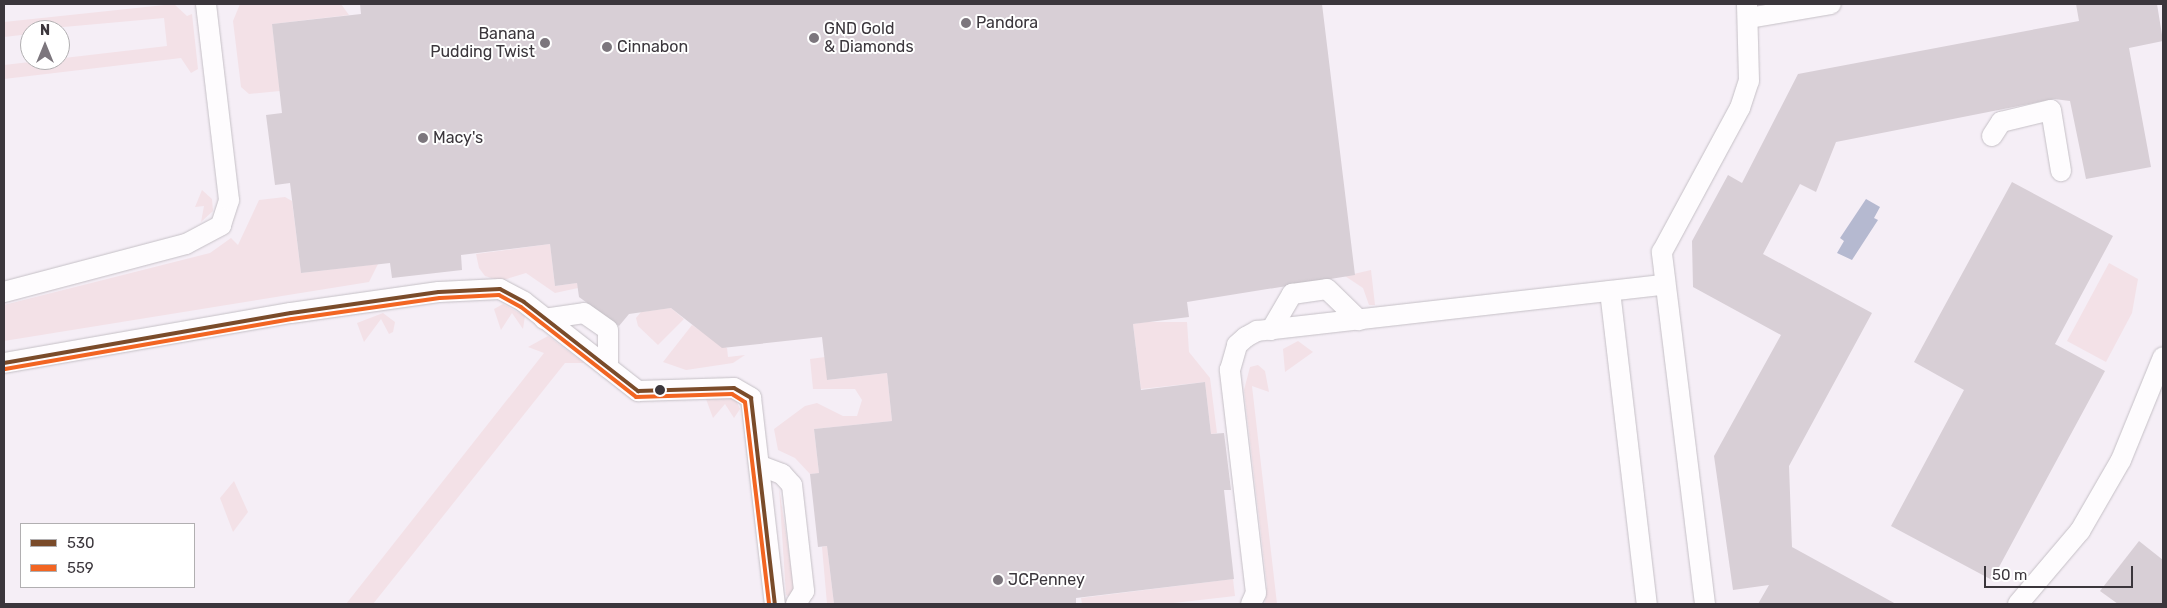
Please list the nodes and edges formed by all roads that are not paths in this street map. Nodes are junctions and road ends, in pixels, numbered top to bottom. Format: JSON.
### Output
{"nodes":[{"id":1,"x":206,"y":4,"type":"edge"},
{"id":2,"x":1832,"y":4,"type":"edge"},
{"id":3,"x":1748,"y":11,"type":"edge"},
{"id":4,"x":1992,"y":136,"type":"dead end"},
{"id":5,"x":2061,"y":171,"type":"dead end"},
{"id":6,"x":1663,"y":285,"type":"junction"},
{"id":7,"x":1610,"y":291,"type":"junction"},
{"id":8,"x":4,"y":292,"type":"edge"},
{"id":9,"x":544,"y":318,"type":"junction"},
{"id":10,"x":1359,"y":320,"type":"junction"},
{"id":11,"x":1271,"y":330,"type":"junction"},
{"id":12,"x":2163,"y":357,"type":"edge"},
{"id":13,"x":4,"y":363,"type":"edge"},
{"id":14,"x":608,"y":368,"type":"junction"},
{"id":15,"x":761,"y":466,"type":"junction"},
{"id":16,"x":775,"y":604,"type":"edge"},
{"id":17,"x":796,"y":604,"type":"edge"},
{"id":18,"x":1251,"y":604,"type":"edge"},
{"id":19,"x":1647,"y":604,"type":"edge"},
{"id":20,"x":1705,"y":604,"type":"edge"},
{"id":21,"x":2018,"y":604,"type":"edge"}],
"edges":[{"from":1,"to":8,"type":"street"},
{"from":2,"to":3,"type":"street"},
{"from":3,"to":6,"type":"street"},
{"from":4,"to":5,"type":"street"},
{"from":6,"to":7,"type":"street"},
{"from":6,"to":20,"type":"street"},
{"from":7,"to":10,"type":"street"},
{"from":7,"to":19,"type":"street"},
{"from":9,"to":13,"type":"street"},
{"from":9,"to":14,"type":"street"},
{"from":9,"to":14,"type":"street"},
{"from":10,"to":11,"type":"street"},
{"from":10,"to":11,"type":"street"},
{"from":11,"to":18,"type":"street"},
{"from":12,"to":21,"type":"street"},
{"from":14,"to":15,"type":"street"},
{"from":15,"to":16,"type":"street"},
{"from":15,"to":17,"type":"street"}]}
